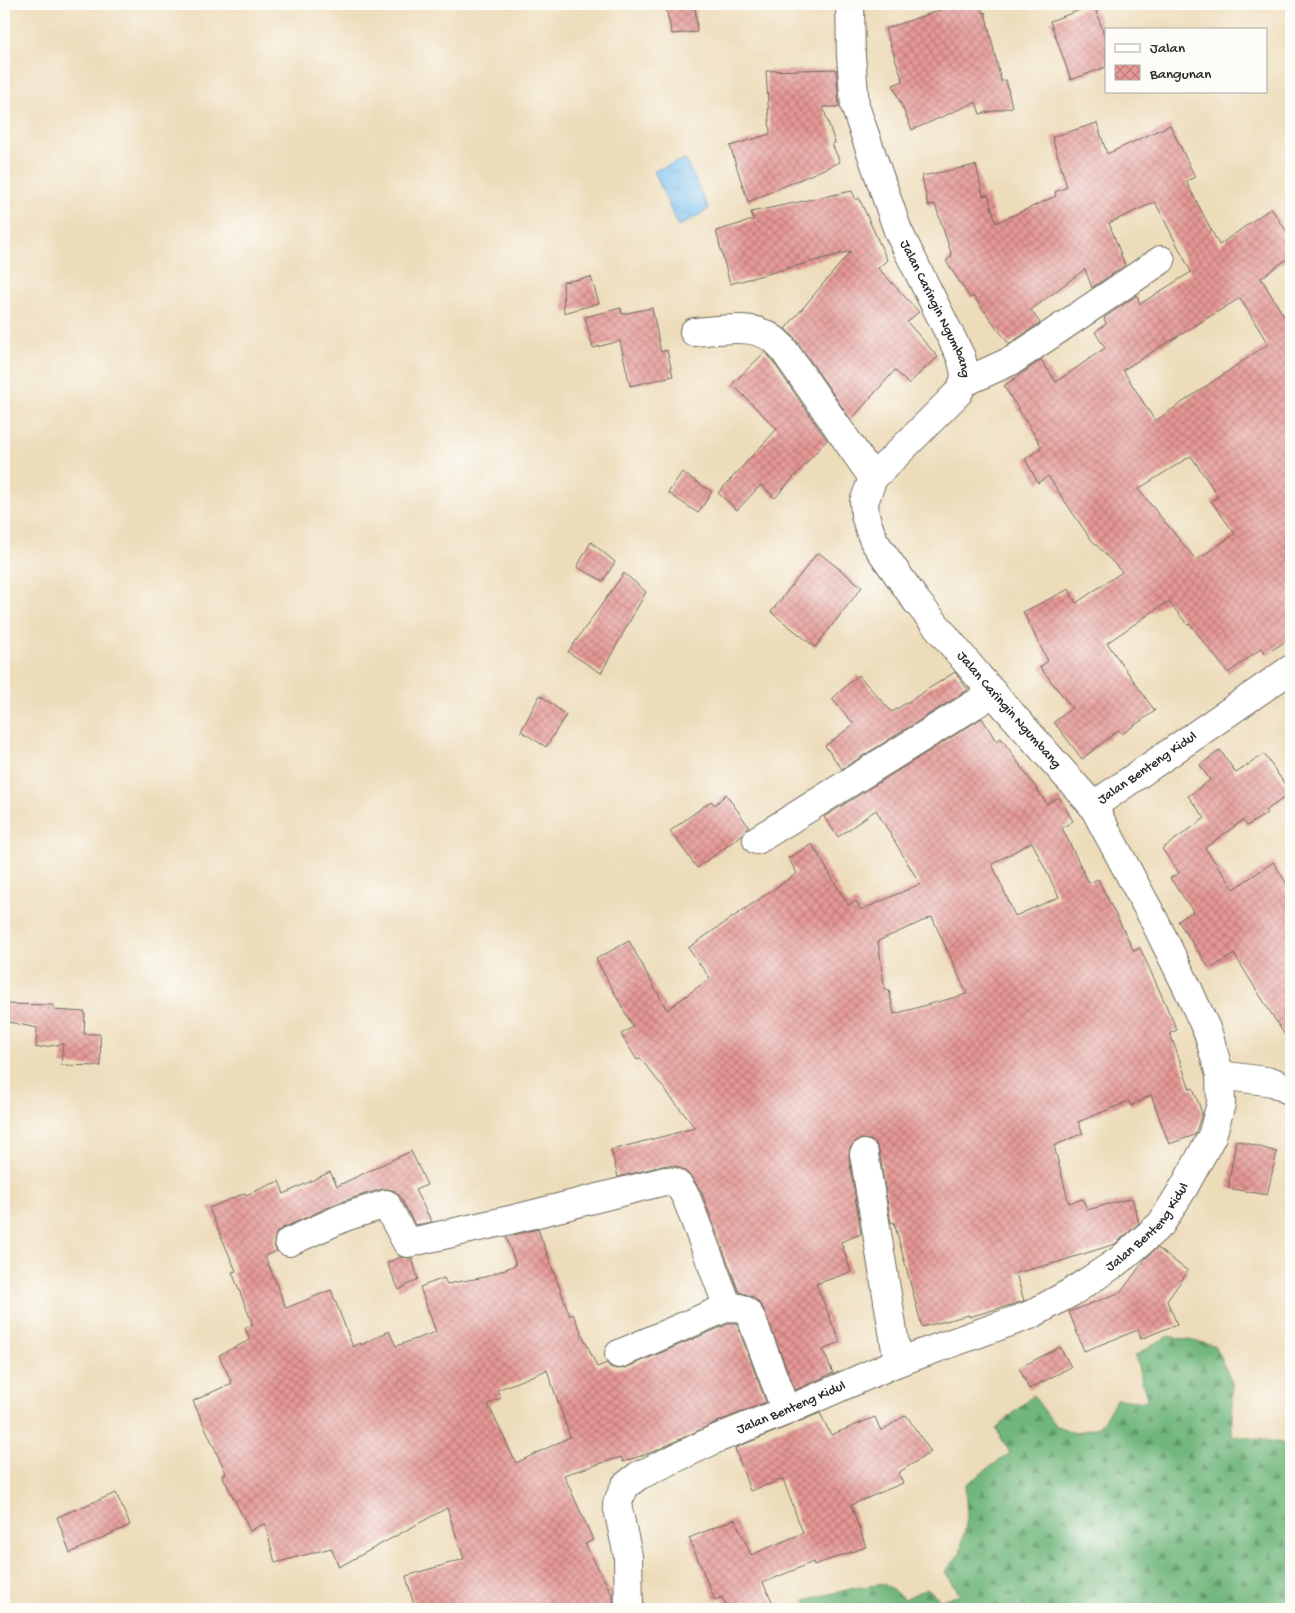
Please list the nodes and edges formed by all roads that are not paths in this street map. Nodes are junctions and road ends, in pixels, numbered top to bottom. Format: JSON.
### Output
{"nodes":[{"id":1,"x":850,"y":4,"type":"edge"},
{"id":2,"x":1161,"y":260,"type":"dead end"},
{"id":3,"x":694,"y":332,"type":"dead end"},
{"id":4,"x":965,"y":382,"type":"junction"},
{"id":5,"x":873,"y":478,"type":"junction"},
{"id":6,"x":1291,"y":669,"type":"edge"},
{"id":7,"x":993,"y":692,"type":"junction"},
{"id":8,"x":1093,"y":806,"type":"junction"},
{"id":9,"x":757,"y":840,"type":"dead end"},
{"id":10,"x":1220,"y":1075,"type":"junction"},
{"id":11,"x":1291,"y":1091,"type":"edge"},
{"id":12,"x":864,"y":1154,"type":"dead end"},
{"id":13,"x":289,"y":1242,"type":"dead end"},
{"id":14,"x":728,"y":1307,"type":"junction"},
{"id":15,"x":619,"y":1354,"type":"dead end"},
{"id":16,"x":898,"y":1362,"type":"junction"},
{"id":17,"x":786,"y":1411,"type":"junction"},
{"id":18,"x":629,"y":1609,"type":"edge"}],
"edges":[{"from":1,"to":4,"type":"street","name":"Jalan Caringin Ngumbang"},
{"from":2,"to":4,"type":"street"},
{"from":3,"to":5,"type":"street"},
{"from":4,"to":5,"type":"street","name":"Jalan Caringin Ngumbang"},
{"from":5,"to":7,"type":"street","name":"Jalan Caringin Ngumbang"},
{"from":6,"to":8,"type":"street","name":"Jalan Benteng Kidul"},
{"from":7,"to":8,"type":"street","name":"Jalan Caringin Ngumbang"},
{"from":7,"to":9,"type":"street"},
{"from":8,"to":10,"type":"street","name":"Jalan Benteng Kidul"},
{"from":10,"to":11,"type":"street"},
{"from":10,"to":16,"type":"street","name":"Jalan Benteng Kidul"},
{"from":12,"to":16,"type":"street"},
{"from":13,"to":14,"type":"street"},
{"from":14,"to":15,"type":"street"},
{"from":14,"to":17,"type":"street"},
{"from":16,"to":17,"type":"street","name":"Jalan Benteng Kidul"},
{"from":17,"to":18,"type":"street","name":"Jalan Benteng Kidul"}]}
